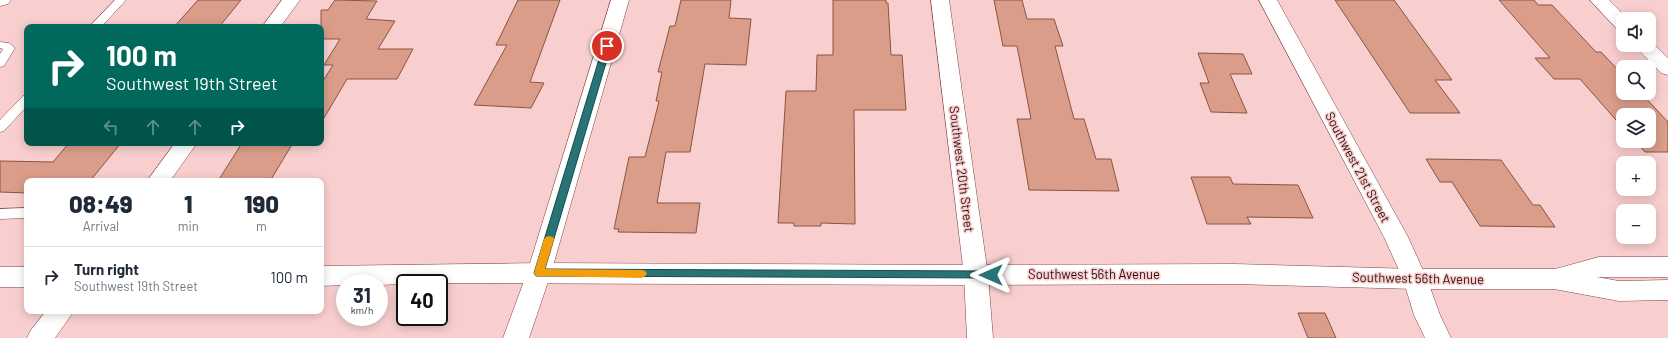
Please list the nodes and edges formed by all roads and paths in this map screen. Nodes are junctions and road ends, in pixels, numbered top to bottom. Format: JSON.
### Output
{"nodes":[{"id":1,"x":121,"y":0,"type":"edge"},
{"id":2,"x":291,"y":0,"type":"edge"},
{"id":3,"x":620,"y":0,"type":"edge"},
{"id":4,"x":940,"y":0,"type":"edge"},
{"id":5,"x":1268,"y":0,"type":"edge"},
{"id":6,"x":1599,"y":0,"type":"edge"},
{"id":7,"x":1616,"y":17,"type":"edge"},
{"id":8,"x":98,"y":24,"type":"edge"},
{"id":9,"x":273,"y":24,"type":"edge"},
{"id":10,"x":0,"y":45,"type":"edge"},
{"id":11,"x":1651,"y":52,"type":"edge"},
{"id":12,"x":0,"y":63,"type":"edge"},
{"id":13,"x":1668,"y":69,"type":"edge"},
{"id":14,"x":24,"y":102,"type":"edge"},
{"id":15,"x":0,"y":128,"type":"edge"},
{"id":16,"x":184,"y":146,"type":"edge"},
{"id":17,"x":160,"y":178,"type":"edge"},
{"id":18,"x":0,"y":214,"type":"edge"},
{"id":19,"x":24,"y":214,"type":"edge"},
{"id":20,"x":1668,"y":267,"type":"edge"},
{"id":21,"x":539,"y":273,"type":"junction"},
{"id":22,"x":976,"y":275,"type":"junction"},
{"id":23,"x":324,"y":276,"type":"edge"},
{"id":24,"x":0,"y":277,"type":"edge"},
{"id":25,"x":24,"y":278,"type":"edge"},
{"id":26,"x":1415,"y":279,"type":"junction"},
{"id":27,"x":1554,"y":279,"type":"junction"},
{"id":28,"x":1668,"y":290,"type":"edge"},
{"id":29,"x":59,"y":314,"type":"edge"},
{"id":30,"x":40,"y":338,"type":"edge"},
{"id":31,"x":516,"y":338,"type":"edge"},
{"id":32,"x":980,"y":338,"type":"edge"},
{"id":33,"x":1438,"y":338,"type":"edge"}],
"edges":[{"from":1,"to":8,"type":"lane"},
{"from":2,"to":9,"type":"street"},
{"from":3,"to":21,"type":"street"},
{"from":4,"to":22,"type":"street","name":"Southwest 20th Street"},
{"from":5,"to":26,"type":"street","name":"Southwest 21st Street"},
{"from":6,"to":7,"type":"street"},
{"from":10,"to":12,"type":"lane"},
{"from":11,"to":13,"type":"street"},
{"from":14,"to":15,"type":"lane"},
{"from":16,"to":17,"type":"street"},
{"from":18,"to":19,"type":"lane"},
{"from":20,"to":27,"type":"street","name":"Southwest 56th Avenue"},
{"from":21,"to":22,"type":"street","name":"Southwest 56th Avenue"},
{"from":21,"to":23,"type":"street","name":"Southwest 56th Avenue"},
{"from":21,"to":31,"type":"street"},
{"from":22,"to":26,"type":"street","name":"Southwest 56th Avenue"},
{"from":22,"to":32,"type":"street","name":"Southwest 20th Street"},
{"from":24,"to":25,"type":"street"},
{"from":26,"to":27,"type":"street","name":"Southwest 56th Avenue"},
{"from":26,"to":33,"type":"street","name":"Southwest 21st Street"},
{"from":27,"to":28,"type":"street","name":"Southwest 56th Avenue"},
{"from":29,"to":30,"type":"street"}]}
